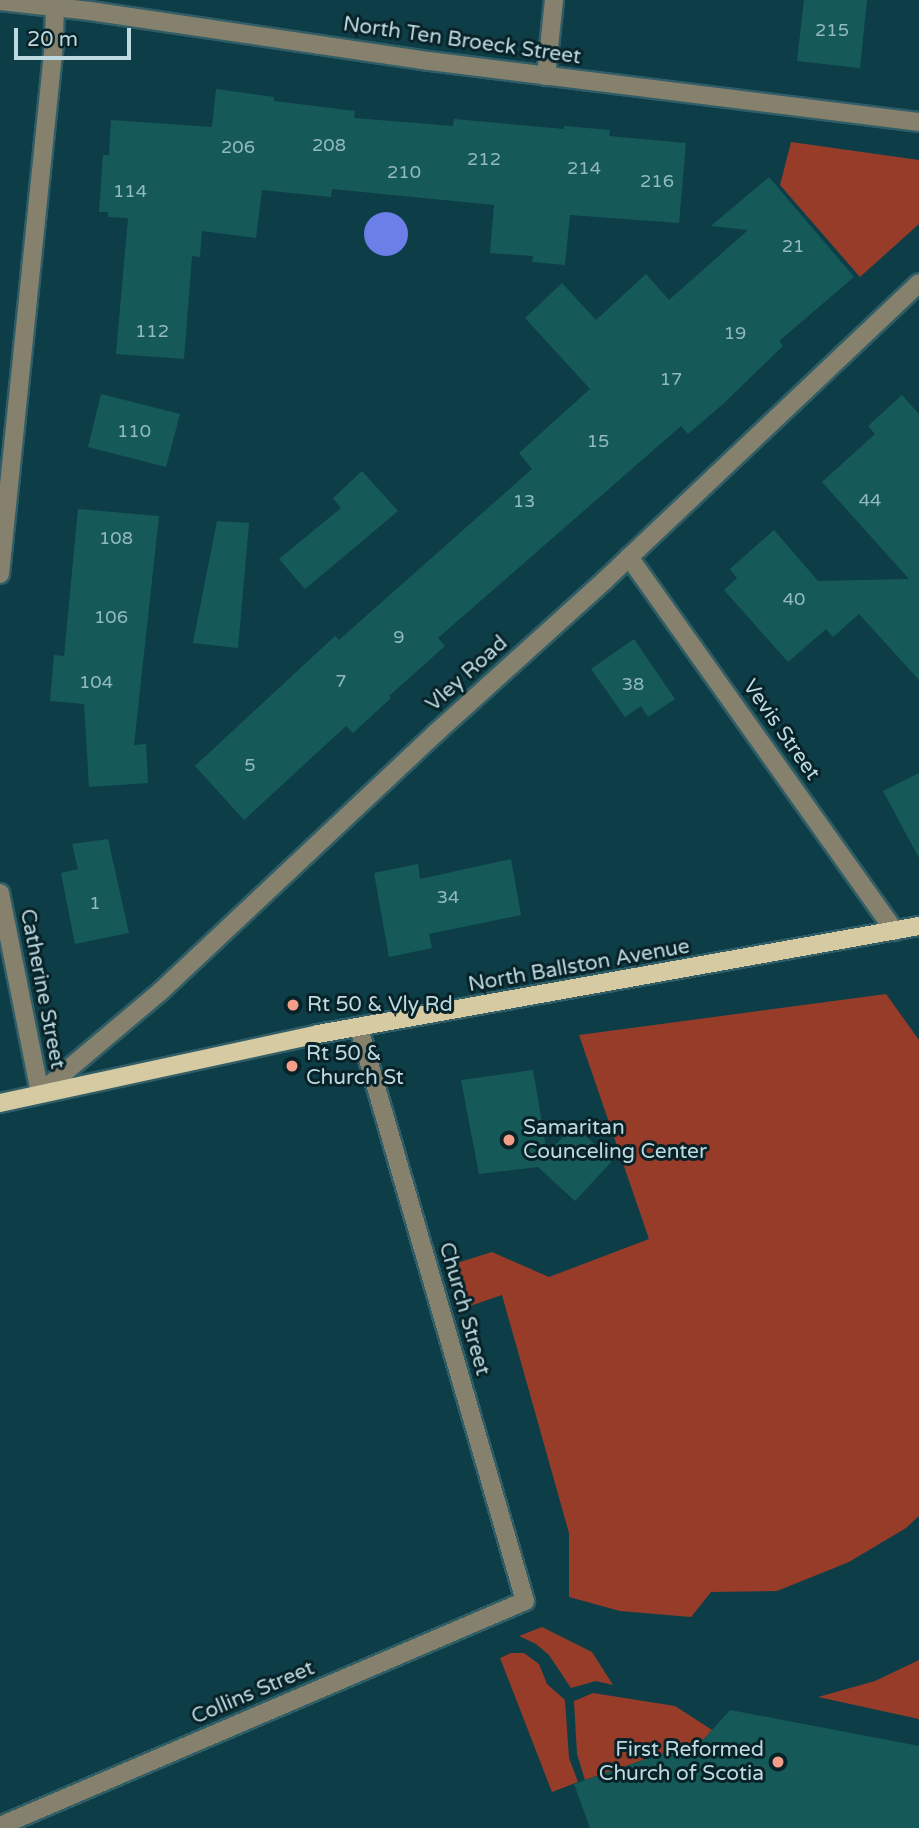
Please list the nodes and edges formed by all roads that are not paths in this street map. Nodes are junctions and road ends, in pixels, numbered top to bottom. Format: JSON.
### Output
{"nodes":[{"id":1,"x":554,"y":0,"type":"edge"},
{"id":2,"x":0,"y":1,"type":"edge"},
{"id":3,"x":55,"y":4,"type":"edge"},
{"id":4,"x":546,"y":76,"type":"junction"},
{"id":5,"x":919,"y":122,"type":"edge"},
{"id":6,"x":919,"y":283,"type":"edge"},
{"id":7,"x":629,"y":557,"type":"junction"},
{"id":8,"x":0,"y":574,"type":"edge"},
{"id":9,"x":0,"y":893,"type":"edge"},
{"id":10,"x":919,"y":926,"type":"edge"},
{"id":11,"x":895,"y":931,"type":"junction"},
{"id":12,"x":359,"y":1028,"type":"junction"},
{"id":13,"x":40,"y":1093,"type":"junction"},
{"id":14,"x":0,"y":1103,"type":"edge"},
{"id":15,"x":524,"y":1601,"type":"joint"},
{"id":16,"x":0,"y":1826,"type":"edge"}],
"edges":[{"from":1,"to":4,"type":"street"},
{"from":2,"to":3,"type":"street","name":"North Ten Broeck Street"},
{"from":3,"to":4,"type":"street","name":"North Ten Broeck Street"},
{"from":3,"to":8,"type":"street"},
{"from":4,"to":5,"type":"street","name":"North Ten Broeck Street"},
{"from":6,"to":7,"type":"street","name":"Vley Road"},
{"from":7,"to":11,"type":"street","name":"Vevis Street"},
{"from":7,"to":13,"type":"street","name":"Vley Road"},
{"from":9,"to":13,"type":"street","name":"Catherine Street"},
{"from":10,"to":11,"type":"main road","name":"North Ballston Avenue"},
{"from":11,"to":12,"type":"main road","name":"North Ballston Avenue"},
{"from":12,"to":13,"type":"main road","name":"North Ballston Avenue"},
{"from":12,"to":15,"type":"street","name":"Church Street"},
{"from":13,"to":14,"type":"main road","name":"North Ballston Avenue"},
{"from":15,"to":16,"type":"street","name":"Collins Street"}]}
